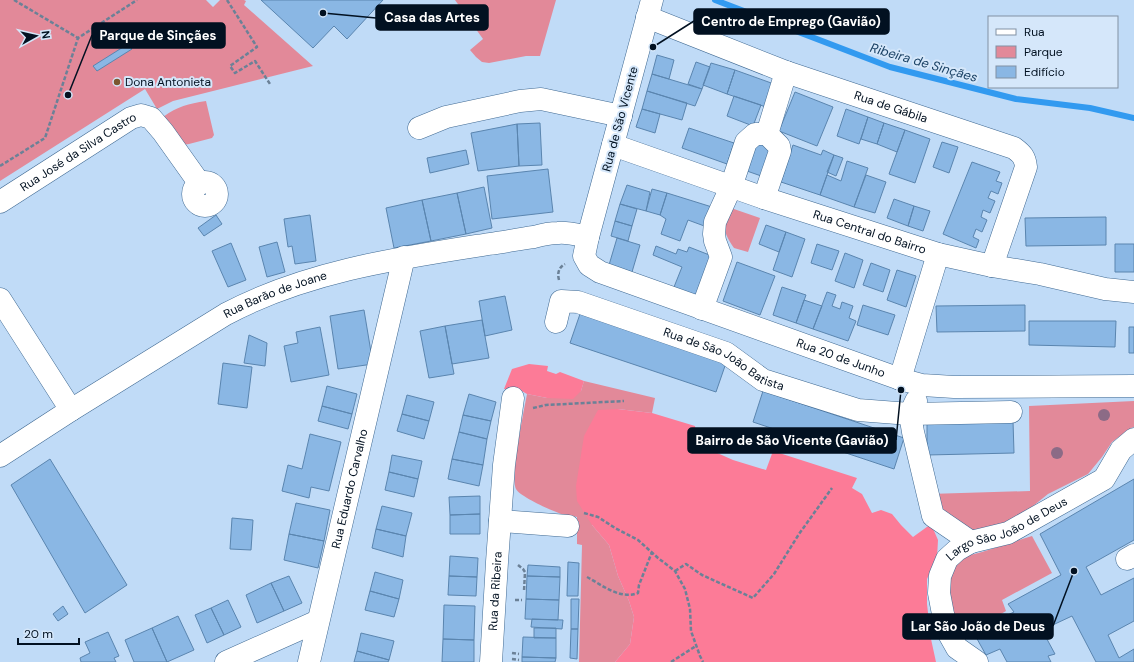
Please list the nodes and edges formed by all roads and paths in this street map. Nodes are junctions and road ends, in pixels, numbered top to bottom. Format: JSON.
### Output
{"nodes":[{"id":1,"x":14,"y":0,"type":"edge"},
{"id":2,"x":137,"y":0,"type":"edge"},
{"id":3,"x":227,"y":0,"type":"edge"},
{"id":4,"x":650,"y":8,"type":"edge"},
{"id":5,"x":78,"y":38,"type":"junction"},
{"id":6,"x":786,"y":72,"type":"junction"},
{"id":7,"x":270,"y":84,"type":"dead end"},
{"id":8,"x":621,"y":116,"type":"junction"},
{"id":9,"x":419,"y":128,"type":"dead end"},
{"id":10,"x":767,"y":134,"type":"junction"},
{"id":11,"x":613,"y":145,"type":"junction"},
{"id":12,"x":0,"y":166,"type":"edge"},
{"id":13,"x":200,"y":184,"type":"dead end"},
{"id":14,"x":731,"y":187,"type":"junction"},
{"id":15,"x":764,"y":198,"type":"junction"},
{"id":16,"x":0,"y":202,"type":"edge"},
{"id":17,"x":586,"y":247,"type":"junction"},
{"id":18,"x":938,"y":254,"type":"junction"},
{"id":19,"x":404,"y":257,"type":"junction"},
{"id":20,"x":992,"y":266,"type":"junction"},
{"id":21,"x":1134,"y":292,"type":"edge"},
{"id":22,"x":0,"y":299,"type":"edge"},
{"id":23,"x":560,"y":301,"type":"junction"},
{"id":24,"x":702,"y":309,"type":"junction"},
{"id":25,"x":556,"y":322,"type":"dead end"},
{"id":26,"x":900,"y":378,"type":"junction"},
{"id":27,"x":922,"y":385,"type":"junction"},
{"id":28,"x":1134,"y":386,"type":"edge"},
{"id":29,"x":624,"y":401,"type":"dead end"},
{"id":30,"x":512,"y":405,"type":"joint"},
{"id":31,"x":71,"y":410,"type":"junction"},
{"id":32,"x":1011,"y":412,"type":"dead end"},
{"id":33,"x":910,"y":414,"type":"junction"},
{"id":34,"x":1134,"y":439,"type":"edge"},
{"id":35,"x":0,"y":456,"type":"edge"},
{"id":36,"x":832,"y":488,"type":"dead end"},
{"id":37,"x":575,"y":519,"type":"joint"},
{"id":38,"x":500,"y":521,"type":"junction"},
{"id":39,"x":971,"y":542,"type":"junction"},
{"id":40,"x":652,"y":552,"type":"junction"},
{"id":41,"x":515,"y":563,"type":"dead end"},
{"id":42,"x":675,"y":571,"type":"junction"},
{"id":43,"x":587,"y":577,"type":"dead end"},
{"id":44,"x":524,"y":591,"type":"dead end"},
{"id":45,"x":516,"y":600,"type":"dead end"},
{"id":46,"x":522,"y":600,"type":"dead end"},
{"id":47,"x":318,"y":621,"type":"junction"},
{"id":48,"x":696,"y":646,"type":"junction"},
{"id":49,"x":226,"y":662,"type":"edge"},
{"id":50,"x":309,"y":662,"type":"edge"},
{"id":51,"x":491,"y":662,"type":"edge"},
{"id":52,"x":671,"y":662,"type":"edge"},
{"id":53,"x":703,"y":662,"type":"edge"},
{"id":54,"x":977,"y":662,"type":"edge"}],
"edges":[{"from":1,"to":5,"type":"path"},
{"from":2,"to":5,"type":"path"},
{"from":3,"to":7,"type":"path"},
{"from":4,"to":6,"type":"street","name":"Rua de Gábila"},
{"from":4,"to":8,"type":"street","name":"Rua de São Vicente"},
{"from":5,"to":12,"type":"path"},
{"from":6,"to":10,"type":"street"},
{"from":6,"to":20,"type":"street","name":"Rua de Gábila"},
{"from":8,"to":9,"type":"street"},
{"from":8,"to":11,"type":"street","name":"Rua de São Vicente"},
{"from":10,"to":14,"type":"street"},
{"from":10,"to":15,"type":"street"},
{"from":11,"to":14,"type":"street","name":"Rua Central do Bairro"},
{"from":11,"to":17,"type":"street","name":"Rua de São Vicente"},
{"from":13,"to":16,"type":"street","name":"Rua José da Silva Castro"},
{"from":14,"to":15,"type":"street","name":"Rua Central do Bairro"},
{"from":14,"to":24,"type":"street"},
{"from":15,"to":18,"type":"street","name":"Rua Central do Bairro"},
{"from":17,"to":19,"type":"street","name":"Rua Barão de Joane"},
{"from":17,"to":23,"type":"path"},
{"from":17,"to":24,"type":"street","name":"Rua 20 de Junho"},
{"from":18,"to":20,"type":"street","name":"Rua Central do Bairro"},
{"from":18,"to":26,"type":"street"},
{"from":19,"to":31,"type":"street","name":"Rua Barão de Joane"},
{"from":19,"to":47,"type":"street","name":"Rua Eduardo Carvalho"},
{"from":20,"to":21,"type":"street","name":"Rua Central do Bairro"},
{"from":22,"to":31,"type":"street"},
{"from":23,"to":25,"type":"street"},
{"from":23,"to":33,"type":"street","name":"Rua de São João Batista"},
{"from":24,"to":26,"type":"street","name":"Rua 20 de Junho"},
{"from":26,"to":27,"type":"street","name":"Rua 20 de Junho"},
{"from":27,"to":28,"type":"street","name":"Rua 20 de Junho"},
{"from":27,"to":33,"type":"street"},
{"from":29,"to":30,"type":"path"},
{"from":30,"to":38,"type":"street","name":"Rua da Ribeira"},
{"from":31,"to":35,"type":"street","name":"Rua Barão de Joane"},
{"from":32,"to":33,"type":"street","name":"Rua de São João Batista"},
{"from":33,"to":39,"type":"street"},
{"from":34,"to":39,"type":"street","name":"Largo São João de Deus"},
{"from":36,"to":42,"type":"path"},
{"from":37,"to":38,"type":"street"},
{"from":37,"to":40,"type":"path"},
{"from":38,"to":51,"type":"street","name":"Rua da Ribeira"},
{"from":39,"to":54,"type":"street","name":"Largo São João de Deus"},
{"from":40,"to":42,"type":"path"},
{"from":40,"to":43,"type":"path"},
{"from":41,"to":44,"type":"path"},
{"from":42,"to":48,"type":"path"},
{"from":45,"to":46,"type":"path"},
{"from":47,"to":49,"type":"street"},
{"from":47,"to":50,"type":"street"},
{"from":48,"to":52,"type":"path"},
{"from":48,"to":53,"type":"path"}]}
